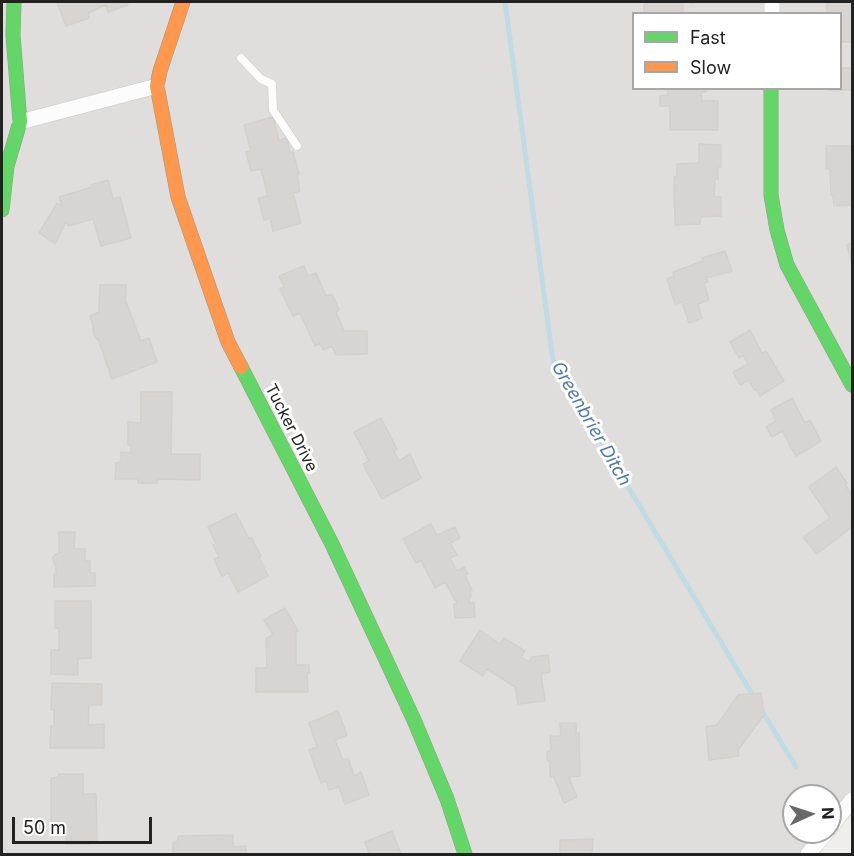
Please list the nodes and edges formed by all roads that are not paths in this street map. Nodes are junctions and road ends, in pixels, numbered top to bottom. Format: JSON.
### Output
{"nodes":[{"id":1,"x":14,"y":2,"type":"edge"},
{"id":2,"x":183,"y":2,"type":"edge"},
{"id":3,"x":241,"y":58,"type":"dead end"},
{"id":4,"x":157,"y":86,"type":"junction"},
{"id":5,"x":771,"y":90,"type":"edge"},
{"id":6,"x":20,"y":122,"type":"junction"},
{"id":7,"x":297,"y":146,"type":"dead end"},
{"id":8,"x":2,"y":210,"type":"edge"},
{"id":9,"x":852,"y":385,"type":"edge"},
{"id":10,"x":852,"y":800,"type":"edge"},
{"id":11,"x":842,"y":813,"type":"edge"},
{"id":12,"x":465,"y":855,"type":"edge"}],
"edges":[{"from":1,"to":6,"type":"street"},
{"from":2,"to":4,"type":"street","name":"Tucker Drive"},
{"from":3,"to":7,"type":"lane"},
{"from":4,"to":6,"type":"street"},
{"from":4,"to":12,"type":"street","name":"Tucker Drive"},
{"from":5,"to":9,"type":"street"},
{"from":6,"to":8,"type":"street"},
{"from":10,"to":11,"type":"street"}]}
